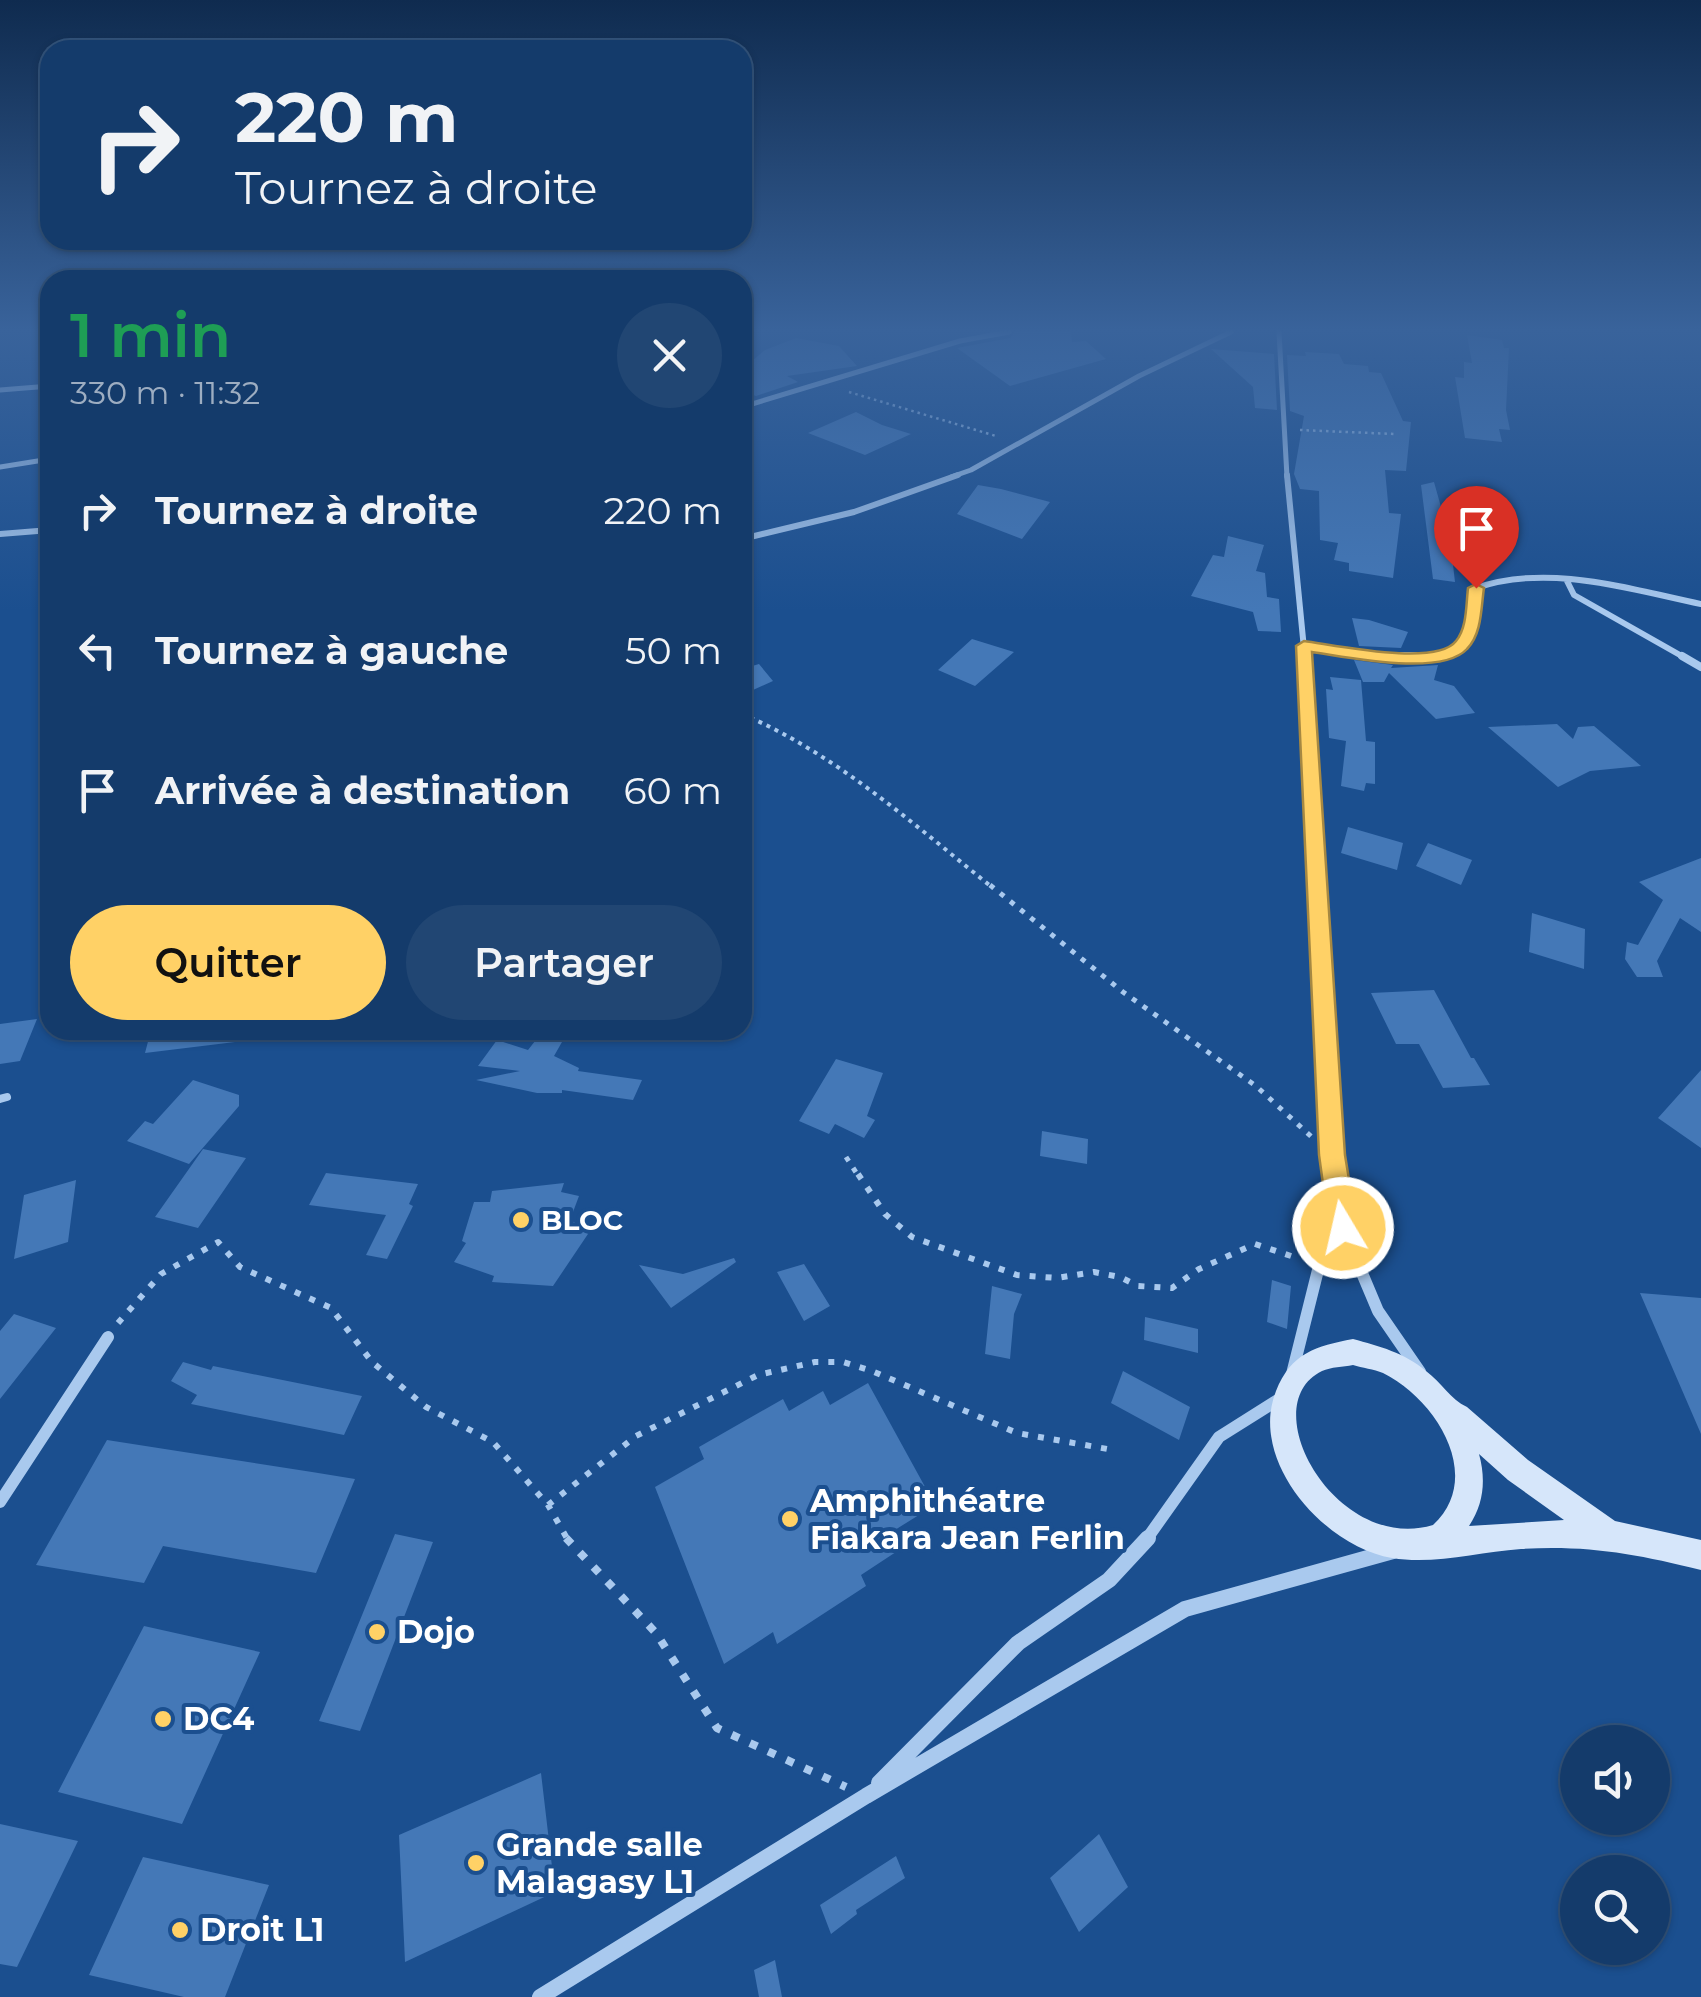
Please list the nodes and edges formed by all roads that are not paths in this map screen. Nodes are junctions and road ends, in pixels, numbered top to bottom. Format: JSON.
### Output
{"nodes":[{"id":1,"x":1050,"y":425,"type":"edge"},
{"id":2,"x":1282,"y":425,"type":"edge"},
{"id":3,"x":40,"y":461,"type":"edge"},
{"id":4,"x":0,"y":468,"type":"edge"},
{"id":5,"x":40,"y":531,"type":"edge"},
{"id":6,"x":0,"y":534,"type":"edge"},
{"id":7,"x":752,"y":536,"type":"edge"},
{"id":8,"x":1566,"y":579,"type":"junction"},
{"id":9,"x":1701,"y":604,"type":"edge"},
{"id":10,"x":1304,"y":646,"type":"junction"},
{"id":11,"x":1701,"y":667,"type":"edge"},
{"id":12,"x":1332,"y":1155,"type":"junction"},
{"id":13,"x":108,"y":1338,"type":"road end"},
{"id":14,"x":1286,"y":1395,"type":"junction"},
{"id":15,"x":1439,"y":1399,"type":"junction"},
{"id":16,"x":0,"y":1502,"type":"edge"},
{"id":17,"x":1610,"y":1535,"type":"junction"},
{"id":18,"x":1412,"y":1546,"type":"junction"},
{"id":19,"x":1701,"y":1555,"type":"edge"},
{"id":20,"x":866,"y":1796,"type":"junction"},
{"id":21,"x":540,"y":1997,"type":"edge"}],
"edges":[{"from":1,"to":7,"type":"street"},
{"from":2,"to":10,"type":"street"},
{"from":3,"to":4,"type":"street"},
{"from":5,"to":6,"type":"street"},
{"from":8,"to":9,"type":"street"},
{"from":8,"to":10,"type":"street"},
{"from":8,"to":11,"type":"street"},
{"from":10,"to":12,"type":"street"},
{"from":12,"to":14,"type":"street"},
{"from":12,"to":15,"type":"street"},
{"from":13,"to":16,"type":"street"},
{"from":14,"to":15,"type":"main road"},
{"from":14,"to":18,"type":"main road"},
{"from":14,"to":20,"type":"street"},
{"from":15,"to":17,"type":"main road"},
{"from":15,"to":18,"type":"main road"},
{"from":17,"to":18,"type":"main road"},
{"from":17,"to":19,"type":"main road"},
{"from":18,"to":20,"type":"street"},
{"from":20,"to":21,"type":"street"}]}
